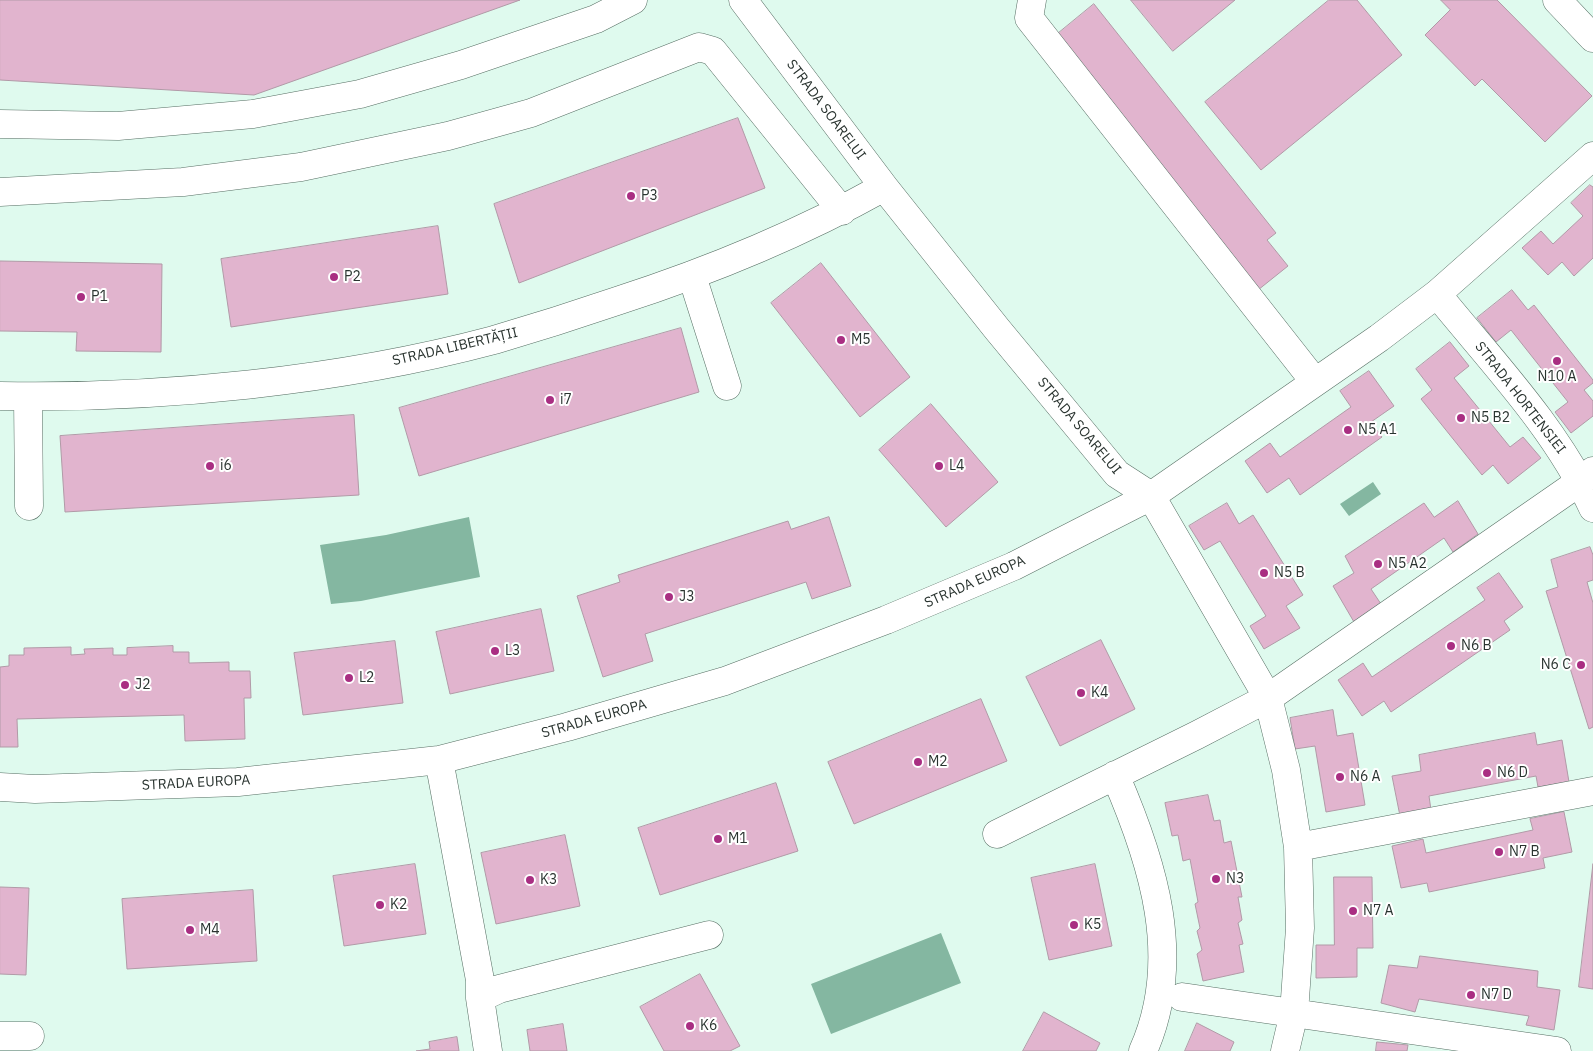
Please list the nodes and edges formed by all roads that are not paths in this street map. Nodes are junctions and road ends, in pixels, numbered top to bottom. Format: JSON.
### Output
{"nodes":[{"id":1,"x":633,"y":0,"type":"edge"},
{"id":2,"x":743,"y":0,"type":"edge"},
{"id":3,"x":1557,"y":0,"type":"edge"},
{"id":4,"x":1031,"y":9,"type":"edge"},
{"id":5,"x":1593,"y":38,"type":"edge"},
{"id":6,"x":0,"y":124,"type":"edge"},
{"id":7,"x":1593,"y":156,"type":"edge"},
{"id":8,"x":884,"y":187,"type":"junction"},
{"id":9,"x":0,"y":192,"type":"edge"},
{"id":10,"x":842,"y":211,"type":"junction"},
{"id":11,"x":692,"y":276,"type":"junction"},
{"id":12,"x":1438,"y":294,"type":"junction"},
{"id":13,"x":1315,"y":382,"type":"junction"},
{"id":14,"x":727,"y":386,"type":"dead end"},
{"id":15,"x":0,"y":396,"type":"edge"},
{"id":16,"x":28,"y":397,"type":"junction"},
{"id":17,"x":1587,"y":476,"type":"edge"},
{"id":18,"x":1151,"y":496,"type":"junction"},
{"id":19,"x":29,"y":506,"type":"dead end"},
{"id":20,"x":1593,"y":508,"type":"edge"},
{"id":21,"x":1268,"y":698,"type":"junction"},
{"id":22,"x":439,"y":760,"type":"junction"},
{"id":23,"x":1116,"y":775,"type":"junction"},
{"id":24,"x":0,"y":787,"type":"edge"},
{"id":25,"x":1593,"y":791,"type":"edge"},
{"id":26,"x":997,"y":834,"type":"dead end"},
{"id":27,"x":1298,"y":847,"type":"junction"},
{"id":28,"x":709,"y":935,"type":"dead end"},
{"id":29,"x":1182,"y":997,"type":"dead end"},
{"id":30,"x":480,"y":998,"type":"junction"},
{"id":31,"x":1294,"y":1013,"type":"junction"},
{"id":32,"x":0,"y":1036,"type":"edge"},
{"id":33,"x":30,"y":1036,"type":"dead end"},
{"id":34,"x":488,"y":1051,"type":"edge"},
{"id":35,"x":1142,"y":1051,"type":"edge"},
{"id":36,"x":1285,"y":1051,"type":"edge"},
{"id":37,"x":1557,"y":1051,"type":"edge"}],
"edges":[{"from":1,"to":6,"type":"street"},
{"from":2,"to":8,"type":"street","name":"STRADA SOARELUI"},
{"from":3,"to":5,"type":"street"},
{"from":4,"to":13,"type":"street"},
{"from":7,"to":12,"type":"street","name":"STRADA EUROPA"},
{"from":8,"to":10,"type":"street","name":"STRADA LIBERTĂȚII"},
{"from":8,"to":18,"type":"street","name":"STRADA SOARELUI"},
{"from":9,"to":10,"type":"street"},
{"from":10,"to":11,"type":"street","name":"STRADA LIBERTĂȚII"},
{"from":11,"to":14,"type":"street"},
{"from":11,"to":16,"type":"street","name":"STRADA LIBERTĂȚII"},
{"from":12,"to":13,"type":"street","name":"STRADA EUROPA"},
{"from":12,"to":17,"type":"street","name":"STRADA HORTENSIEI"},
{"from":13,"to":18,"type":"street","name":"STRADA EUROPA"},
{"from":15,"to":16,"type":"street","name":"STRADA LIBERTĂȚII"},
{"from":16,"to":19,"type":"street"},
{"from":17,"to":20,"type":"street","name":"STRADA HORTENSIEI"},
{"from":17,"to":21,"type":"street"},
{"from":18,"to":21,"type":"street","name":"STRADA SOARELUI"},
{"from":18,"to":22,"type":"street","name":"STRADA EUROPA"},
{"from":21,"to":23,"type":"street"},
{"from":21,"to":27,"type":"street","name":"STRADA SOARELUI"},
{"from":22,"to":24,"type":"street","name":"STRADA EUROPA"},
{"from":22,"to":30,"type":"street"},
{"from":23,"to":26,"type":"street"},
{"from":23,"to":35,"type":"street"},
{"from":25,"to":27,"type":"street"},
{"from":27,"to":31,"type":"street","name":"STRADA SOARELUI"},
{"from":28,"to":30,"type":"street"},
{"from":29,"to":31,"type":"street"},
{"from":30,"to":34,"type":"street"},
{"from":31,"to":36,"type":"street","name":"STRADA SOARELUI"},
{"from":31,"to":37,"type":"street"},
{"from":32,"to":33,"type":"street"}]}
